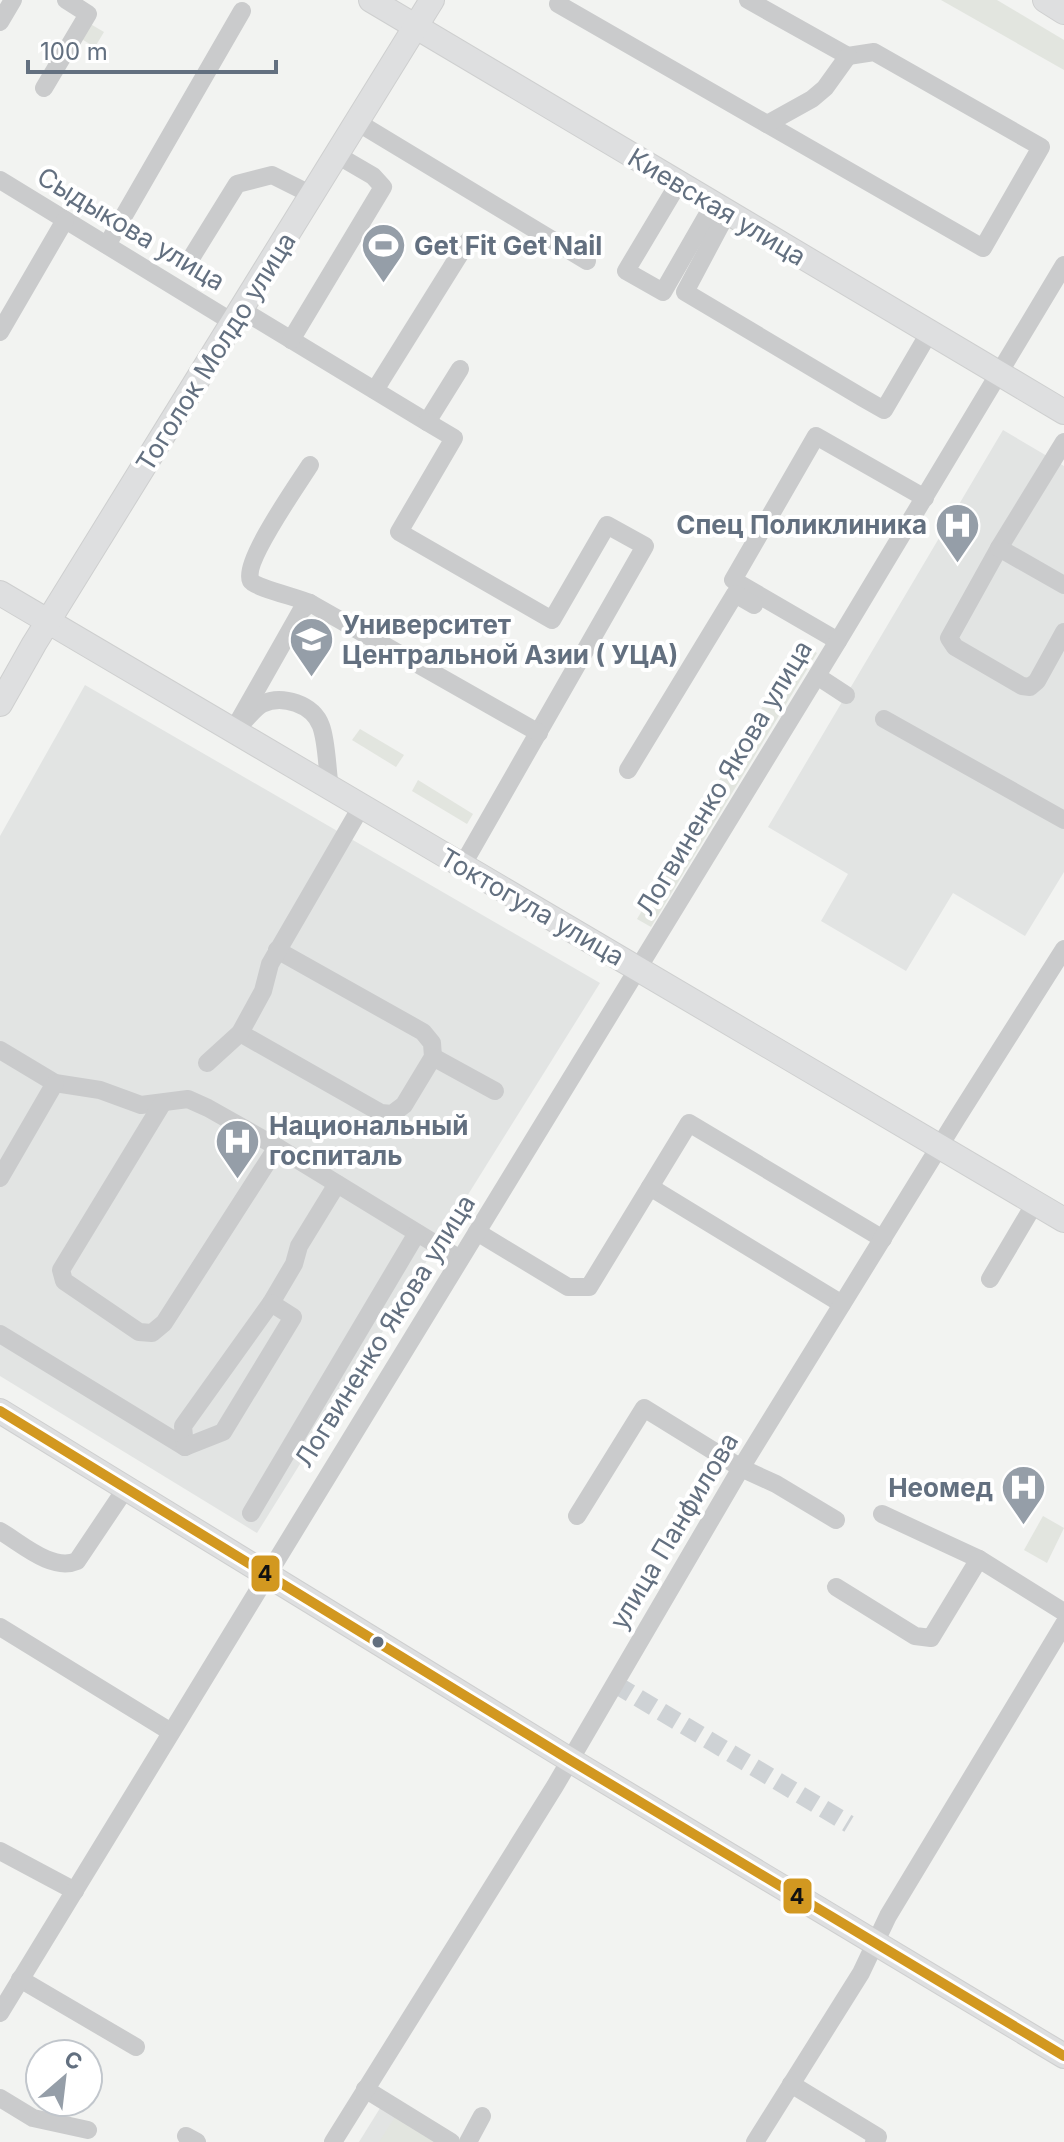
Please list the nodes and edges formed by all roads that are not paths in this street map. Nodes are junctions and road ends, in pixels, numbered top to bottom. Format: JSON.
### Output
{"nodes":[{"id":1,"x":13,"y":0,"type":"edge"},
{"id":2,"x":66,"y":0,"type":"edge"},
{"id":3,"x":371,"y":0,"type":"edge"},
{"id":4,"x":432,"y":0,"type":"edge"},
{"id":5,"x":560,"y":0,"type":"edge"},
{"id":6,"x":748,"y":0,"type":"edge"},
{"id":7,"x":1045,"y":0,"type":"edge"},
{"id":8,"x":242,"y":11,"type":"dead end"},
{"id":9,"x":1064,"y":12,"type":"edge"},
{"id":10,"x":0,"y":22,"type":"edge"},
{"id":11,"x":415,"y":27,"type":"junction"},
{"id":12,"x":848,"y":56,"type":"junction"},
{"id":13,"x":44,"y":88,"type":"dead end"},
{"id":14,"x":357,"y":122,"type":"junction"},
{"id":15,"x":767,"y":124,"type":"junction"},
{"id":16,"x":337,"y":155,"type":"junction"},
{"id":17,"x":0,"y":180,"type":"edge"},
{"id":18,"x":678,"y":184,"type":"junction"},
{"id":19,"x":312,"y":195,"type":"junction"},
{"id":20,"x":720,"y":209,"type":"junction"},
{"id":21,"x":65,"y":220,"type":"junction"},
{"id":22,"x":468,"y":241,"type":"dead end"},
{"id":23,"x":107,"y":245,"type":"junction"},
{"id":24,"x":193,"y":255,"type":"dead end"},
{"id":25,"x":587,"y":261,"type":"dead end"},
{"id":26,"x":1064,"y":265,"type":"edge"},
{"id":27,"x":238,"y":316,"type":"junction"},
{"id":28,"x":0,"y":332,"type":"edge"},
{"id":29,"x":929,"y":333,"type":"junction"},
{"id":30,"x":291,"y":340,"type":"junction"},
{"id":31,"x":460,"y":369,"type":"dead end"},
{"id":32,"x":999,"y":373,"type":"junction"},
{"id":33,"x":375,"y":390,"type":"junction"},
{"id":34,"x":1064,"y":412,"type":"edge"},
{"id":35,"x":427,"y":422,"type":"junction"},
{"id":36,"x":1064,"y":442,"type":"edge"},
{"id":37,"x":310,"y":465,"type":"dead end"},
{"id":38,"x":925,"y":498,"type":"junction"},
{"id":39,"x":999,"y":548,"type":"junction"},
{"id":40,"x":1064,"y":585,"type":"edge"},
{"id":41,"x":0,"y":593,"type":"edge"},
{"id":42,"x":310,"y":603,"type":"junction"},
{"id":43,"x":48,"y":622,"type":"junction"},
{"id":44,"x":1064,"y":632,"type":"edge"},
{"id":45,"x":835,"y":647,"type":"junction"},
{"id":46,"x":817,"y":676,"type":"junction"},
{"id":47,"x":846,"y":695,"type":"dead end"},
{"id":48,"x":0,"y":704,"type":"edge"},
{"id":49,"x":884,"y":719,"type":"dead end"},
{"id":50,"x":233,"y":731,"type":"junction"},
{"id":51,"x":539,"y":733,"type":"junction"},
{"id":52,"x":628,"y":770,"type":"dead end"},
{"id":53,"x":330,"y":788,"type":"junction"},
{"id":54,"x":361,"y":807,"type":"junction"},
{"id":55,"x":1064,"y":820,"type":"edge"},
{"id":56,"x":462,"y":866,"type":"junction"},
{"id":57,"x":1064,"y":949,"type":"edge"},
{"id":58,"x":277,"y":950,"type":"junction"},
{"id":59,"x":637,"y":969,"type":"junction"},
{"id":60,"x":240,"y":1033,"type":"junction"},
{"id":61,"x":0,"y":1050,"type":"edge"},
{"id":62,"x":433,"y":1057,"type":"junction"},
{"id":63,"x":207,"y":1063,"type":"dead end"},
{"id":64,"x":55,"y":1083,"type":"junction"},
{"id":65,"x":495,"y":1091,"type":"dead end"},
{"id":66,"x":162,"y":1104,"type":"junction"},
{"id":67,"x":277,"y":1147,"type":"junction"},
{"id":68,"x":939,"y":1147,"type":"junction"},
{"id":69,"x":0,"y":1178,"type":"edge"},
{"id":70,"x":337,"y":1184,"type":"junction"},
{"id":71,"x":650,"y":1187,"type":"junction"},
{"id":72,"x":1035,"y":1203,"type":"junction"},
{"id":73,"x":1064,"y":1220,"type":"edge"},
{"id":74,"x":477,"y":1232,"type":"junction"},
{"id":75,"x":417,"y":1233,"type":"junction"},
{"id":76,"x":883,"y":1239,"type":"junction"},
{"id":77,"x":460,"y":1259,"type":"junction"},
{"id":78,"x":990,"y":1279,"type":"dead end"},
{"id":79,"x":271,"y":1303,"type":"junction"},
{"id":80,"x":842,"y":1304,"type":"junction"},
{"id":81,"x":0,"y":1334,"type":"edge"},
{"id":82,"x":0,"y":1411,"type":"edge"},
{"id":83,"x":185,"y":1447,"type":"junction"},
{"id":84,"x":741,"y":1468,"type":"junction"},
{"id":85,"x":126,"y":1488,"type":"junction"},
{"id":86,"x":251,"y":1513,"type":"dead end"},
{"id":87,"x":882,"y":1514,"type":"dead end"},
{"id":88,"x":577,"y":1516,"type":"dead end"},
{"id":89,"x":836,"y":1520,"type":"dead end"},
{"id":90,"x":0,"y":1531,"type":"edge"},
{"id":91,"x":979,"y":1559,"type":"junction"},
{"id":92,"x":267,"y":1574,"type":"junction"},
{"id":93,"x":836,"y":1587,"type":"dead end"},
{"id":94,"x":1064,"y":1612,"type":"edge"},
{"id":95,"x":1064,"y":1624,"type":"edge"},
{"id":96,"x":0,"y":1627,"type":"edge"},
{"id":97,"x":171,"y":1732,"type":"junction"},
{"id":98,"x":570,"y":1760,"type":"junction"},
{"id":99,"x":0,"y":1851,"type":"edge"},
{"id":100,"x":75,"y":1891,"type":"junction"},
{"id":101,"x":874,"y":1942,"type":"junction"},
{"id":102,"x":20,"y":1979,"type":"junction"},
{"id":103,"x":0,"y":2013,"type":"edge"},
{"id":104,"x":136,"y":2047,"type":"dead end"},
{"id":105,"x":1064,"y":2056,"type":"edge"},
{"id":106,"x":791,"y":2084,"type":"junction"},
{"id":107,"x":365,"y":2089,"type":"junction"},
{"id":108,"x":0,"y":2098,"type":"edge"},
{"id":109,"x":482,"y":2116,"type":"dead end"},
{"id":110,"x":88,"y":2130,"type":"dead end"},
{"id":111,"x":333,"y":2142,"type":"edge"},
{"id":112,"x":451,"y":2142,"type":"edge"},
{"id":113,"x":468,"y":2142,"type":"edge"},
{"id":114,"x":755,"y":2142,"type":"edge"},
{"id":115,"x":874,"y":2142,"type":"edge"}],
"edges":[{"from":1,"to":10,"type":"street"},
{"from":2,"to":13,"type":"street"},
{"from":3,"to":11,"type":"main road","name":"Киевская улица"},
{"from":4,"to":11,"type":"main road","name":"Тоголок Молдо улица"},
{"from":5,"to":15,"type":"street"},
{"from":6,"to":12,"type":"street"},
{"from":7,"to":9,"type":"main road"},
{"from":8,"to":23,"type":"street"},
{"from":11,"to":14,"type":"main road","name":"Тоголок Молдо улица"},
{"from":11,"to":18,"type":"main road","name":"Киевская улица"},
{"from":12,"to":15,"type":"street"},
{"from":12,"to":15,"type":"street"},
{"from":14,"to":16,"type":"main road","name":"Тоголок Молдо улица"},
{"from":14,"to":25,"type":"street"},
{"from":16,"to":19,"type":"main road","name":"Тоголок Молдо улица"},
{"from":16,"to":30,"type":"street"},
{"from":17,"to":21,"type":"street","name":"Сыдыкова улица"},
{"from":18,"to":20,"type":"main road","name":"Киевская улица"},
{"from":18,"to":20,"type":"street"},
{"from":19,"to":24,"type":"street"},
{"from":19,"to":27,"type":"main road","name":"Тоголок Молдо улица"},
{"from":20,"to":29,"type":"main road","name":"Киевская улица"},
{"from":20,"to":29,"type":"street"},
{"from":21,"to":23,"type":"street","name":"Сыдыкова улица"},
{"from":21,"to":28,"type":"street"},
{"from":22,"to":33,"type":"street"},
{"from":23,"to":27,"type":"street","name":"Сыдыкова улица"},
{"from":26,"to":32,"type":"street","name":"Логвиненко Якова улица"},
{"from":27,"to":30,"type":"street","name":"Сыдыкова улица"},
{"from":27,"to":43,"type":"main road","name":"Тоголок Молдо улица"},
{"from":29,"to":32,"type":"main road","name":"Киевская улица"},
{"from":30,"to":33,"type":"street","name":"Сыдыкова улица"},
{"from":31,"to":35,"type":"street"},
{"from":32,"to":34,"type":"main road","name":"Киевская улица"},
{"from":32,"to":38,"type":"street","name":"Логвиненко Якова улица"},
{"from":33,"to":35,"type":"street","name":"Сыдыкова улица"},
{"from":35,"to":51,"type":"street","name":"Сыдыкова улица"},
{"from":36,"to":39,"type":"street"},
{"from":37,"to":42,"type":"street"},
{"from":38,"to":45,"type":"street","name":"Логвиненко Якова улица"},
{"from":38,"to":45,"type":"street"},
{"from":39,"to":40,"type":"street"},
{"from":39,"to":44,"type":"street"},
{"from":41,"to":43,"type":"main road","name":"Токтогула улица"},
{"from":42,"to":50,"type":"street"},
{"from":42,"to":51,"type":"street"},
{"from":43,"to":48,"type":"main road","name":"Тоголок Молдо улица"},
{"from":43,"to":50,"type":"main road","name":"Токтогула улица"},
{"from":45,"to":46,"type":"street","name":"Логвиненко Якова улица"},
{"from":45,"to":52,"type":"street"},
{"from":46,"to":47,"type":"street"},
{"from":46,"to":59,"type":"street","name":"Логвиненко Якова улица"},
{"from":49,"to":55,"type":"street"},
{"from":50,"to":53,"type":"main road","name":"Токтогула улица"},
{"from":50,"to":53,"type":"street"},
{"from":51,"to":56,"type":"street"},
{"from":53,"to":54,"type":"main road","name":"Токтогула улица"},
{"from":54,"to":56,"type":"main road","name":"Токтогула улица"},
{"from":54,"to":58,"type":"street"},
{"from":56,"to":59,"type":"main road","name":"Токтогула улица"},
{"from":57,"to":68,"type":"street","name":"улица Панфилова"},
{"from":58,"to":60,"type":"street"},
{"from":58,"to":62,"type":"street"},
{"from":59,"to":68,"type":"main road","name":"Токтогула улица"},
{"from":59,"to":74,"type":"street","name":"Логвиненко Якова улица"},
{"from":60,"to":62,"type":"street"},
{"from":60,"to":63,"type":"street"},
{"from":61,"to":64,"type":"street"},
{"from":62,"to":65,"type":"street"},
{"from":64,"to":66,"type":"street"},
{"from":64,"to":69,"type":"street"},
{"from":66,"to":67,"type":"street"},
{"from":66,"to":67,"type":"street"},
{"from":67,"to":70,"type":"street"},
{"from":68,"to":72,"type":"main road","name":"Токтогула улица"},
{"from":68,"to":76,"type":"street","name":"улица Панфилова"},
{"from":70,"to":75,"type":"street"},
{"from":70,"to":79,"type":"street"},
{"from":71,"to":74,"type":"street"},
{"from":71,"to":76,"type":"street"},
{"from":71,"to":80,"type":"street"},
{"from":72,"to":73,"type":"main road","name":"Токтогула улица"},
{"from":72,"to":78,"type":"street"},
{"from":74,"to":77,"type":"street","name":"Логвиненко Якова улица"},
{"from":75,"to":77,"type":"street"},
{"from":75,"to":86,"type":"street"},
{"from":76,"to":80,"type":"street","name":"улица Панфилова"},
{"from":77,"to":92,"type":"street","name":"Логвиненко Якова улица"},
{"from":79,"to":83,"type":"street"},
{"from":79,"to":83,"type":"street"},
{"from":80,"to":84,"type":"street","name":"улица Панфилова"},
{"from":81,"to":83,"type":"street"},
{"from":82,"to":85,"type":"main road"},
{"from":84,"to":88,"type":"street"},
{"from":84,"to":89,"type":"street"},
{"from":84,"to":98,"type":"street","name":"улица Панфилова"},
{"from":85,"to":90,"type":"street"},
{"from":85,"to":92,"type":"main road"},
{"from":87,"to":91,"type":"street"},
{"from":91,"to":93,"type":"street"},
{"from":91,"to":94,"type":"street"},
{"from":92,"to":97,"type":"street","name":"Логвиненко Якова улица"},
{"from":92,"to":98,"type":"main road"},
{"from":95,"to":101,"type":"street"},
{"from":96,"to":97,"type":"street"},
{"from":97,"to":100,"type":"street","name":"Логвиненко Якова улица"},
{"from":98,"to":101,"type":"main road"},
{"from":98,"to":107,"type":"street","name":"улица Панфилова"},
{"from":99,"to":100,"type":"street"},
{"from":100,"to":102,"type":"street","name":"Логвиненко Якова улица"},
{"from":101,"to":105,"type":"main road"},
{"from":101,"to":106,"type":"street"},
{"from":102,"to":103,"type":"street","name":"Логвиненко Якова улица"},
{"from":102,"to":104,"type":"street"},
{"from":106,"to":114,"type":"street"},
{"from":106,"to":115,"type":"street"},
{"from":107,"to":111,"type":"street","name":"улица Панфилова"},
{"from":107,"to":112,"type":"street"},
{"from":108,"to":110,"type":"street"},
{"from":109,"to":113,"type":"street"}]}
